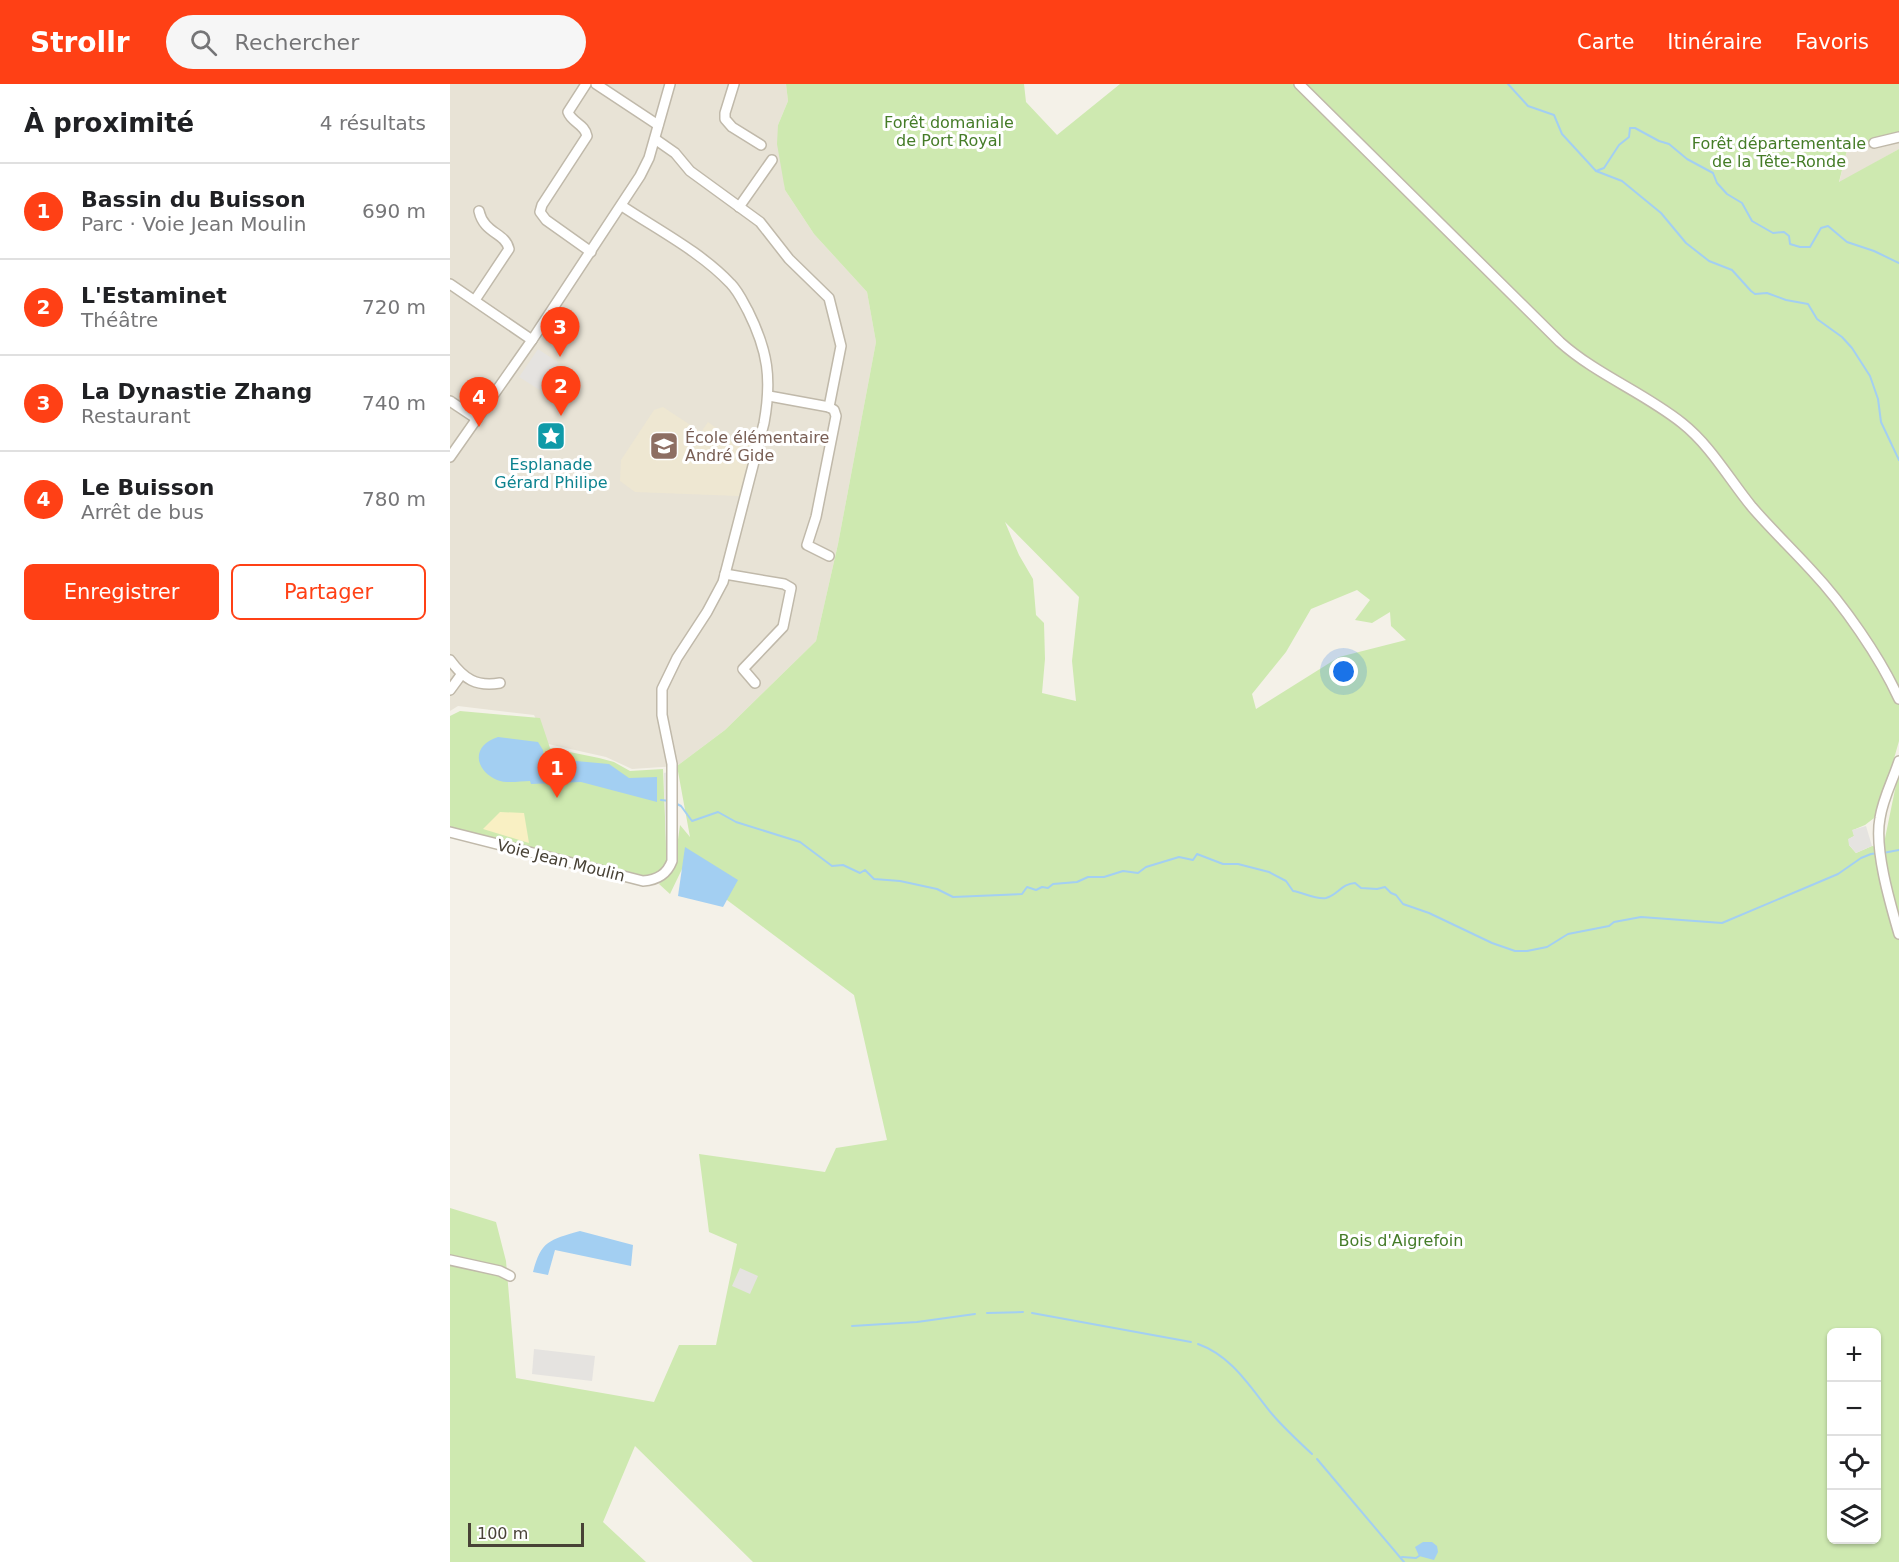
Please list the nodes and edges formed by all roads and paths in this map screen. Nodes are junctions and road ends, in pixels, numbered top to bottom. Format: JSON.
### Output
{"nodes":[{"id":1,"x":586,"y":84,"type":"edge"},
{"id":2,"x":596,"y":84,"type":"edge"},
{"id":3,"x":670,"y":84,"type":"edge"},
{"id":4,"x":734,"y":84,"type":"edge"},
{"id":5,"x":1299,"y":84,"type":"edge"},
{"id":6,"x":658,"y":125,"type":"junction"},
{"id":7,"x":1899,"y":137,"type":"edge"},
{"id":8,"x":654,"y":138,"type":"junction"},
{"id":9,"x":1874,"y":143,"type":"dead end"},
{"id":10,"x":761,"y":145,"type":"dead end"},
{"id":11,"x":772,"y":160,"type":"dead end"},
{"id":12,"x":622,"y":206,"type":"junction"},
{"id":13,"x":739,"y":207,"type":"junction"},
{"id":14,"x":479,"y":211,"type":"dead end"},
{"id":15,"x":591,"y":252,"type":"junction"},
{"id":16,"x":450,"y":284,"type":"edge"},
{"id":17,"x":474,"y":300,"type":"junction"},
{"id":18,"x":532,"y":340,"type":"junction"},
{"id":19,"x":769,"y":396,"type":"junction"},
{"id":20,"x":450,"y":401,"type":"edge"},
{"id":21,"x":829,"y":407,"type":"junction"},
{"id":22,"x":477,"y":419,"type":"junction"},
{"id":23,"x":450,"y":457,"type":"edge"},
{"id":24,"x":829,"y":556,"type":"dead end"},
{"id":25,"x":725,"y":574,"type":"junction"},
{"id":26,"x":450,"y":660,"type":"edge"},
{"id":27,"x":461,"y":675,"type":"junction"},
{"id":28,"x":755,"y":682,"type":"dead end"},
{"id":29,"x":500,"y":683,"type":"dead end"},
{"id":30,"x":450,"y":690,"type":"edge"},
{"id":31,"x":1899,"y":697,"type":"edge"},
{"id":32,"x":1899,"y":760,"type":"edge"},
{"id":33,"x":450,"y":832,"type":"edge"},
{"id":34,"x":1899,"y":934,"type":"edge"},
{"id":35,"x":450,"y":1260,"type":"edge"},
{"id":36,"x":510,"y":1276,"type":"dead end"}],
"edges":[{"from":1,"to":15,"type":"street"},
{"from":2,"to":6,"type":"street"},
{"from":3,"to":6,"type":"street"},
{"from":4,"to":10,"type":"street"},
{"from":5,"to":31,"type":"street"},
{"from":6,"to":8,"type":"street"},
{"from":7,"to":9,"type":"street"},
{"from":8,"to":12,"type":"street"},
{"from":8,"to":13,"type":"street"},
{"from":11,"to":13,"type":"street"},
{"from":12,"to":15,"type":"street"},
{"from":12,"to":19,"type":"street"},
{"from":13,"to":21,"type":"street"},
{"from":14,"to":17,"type":"street"},
{"from":15,"to":18,"type":"street"},
{"from":16,"to":17,"type":"street"},
{"from":17,"to":18,"type":"street"},
{"from":18,"to":22,"type":"street"},
{"from":19,"to":21,"type":"street"},
{"from":19,"to":25,"type":"street"},
{"from":20,"to":22,"type":"street"},
{"from":21,"to":24,"type":"street"},
{"from":22,"to":23,"type":"street"},
{"from":25,"to":28,"type":"street"},
{"from":25,"to":33,"type":"street","name":"Voie Jean Moulin"},
{"from":26,"to":27,"type":"street"},
{"from":27,"to":29,"type":"street"},
{"from":27,"to":30,"type":"street"},
{"from":32,"to":34,"type":"street"},
{"from":35,"to":36,"type":"street"}]}
